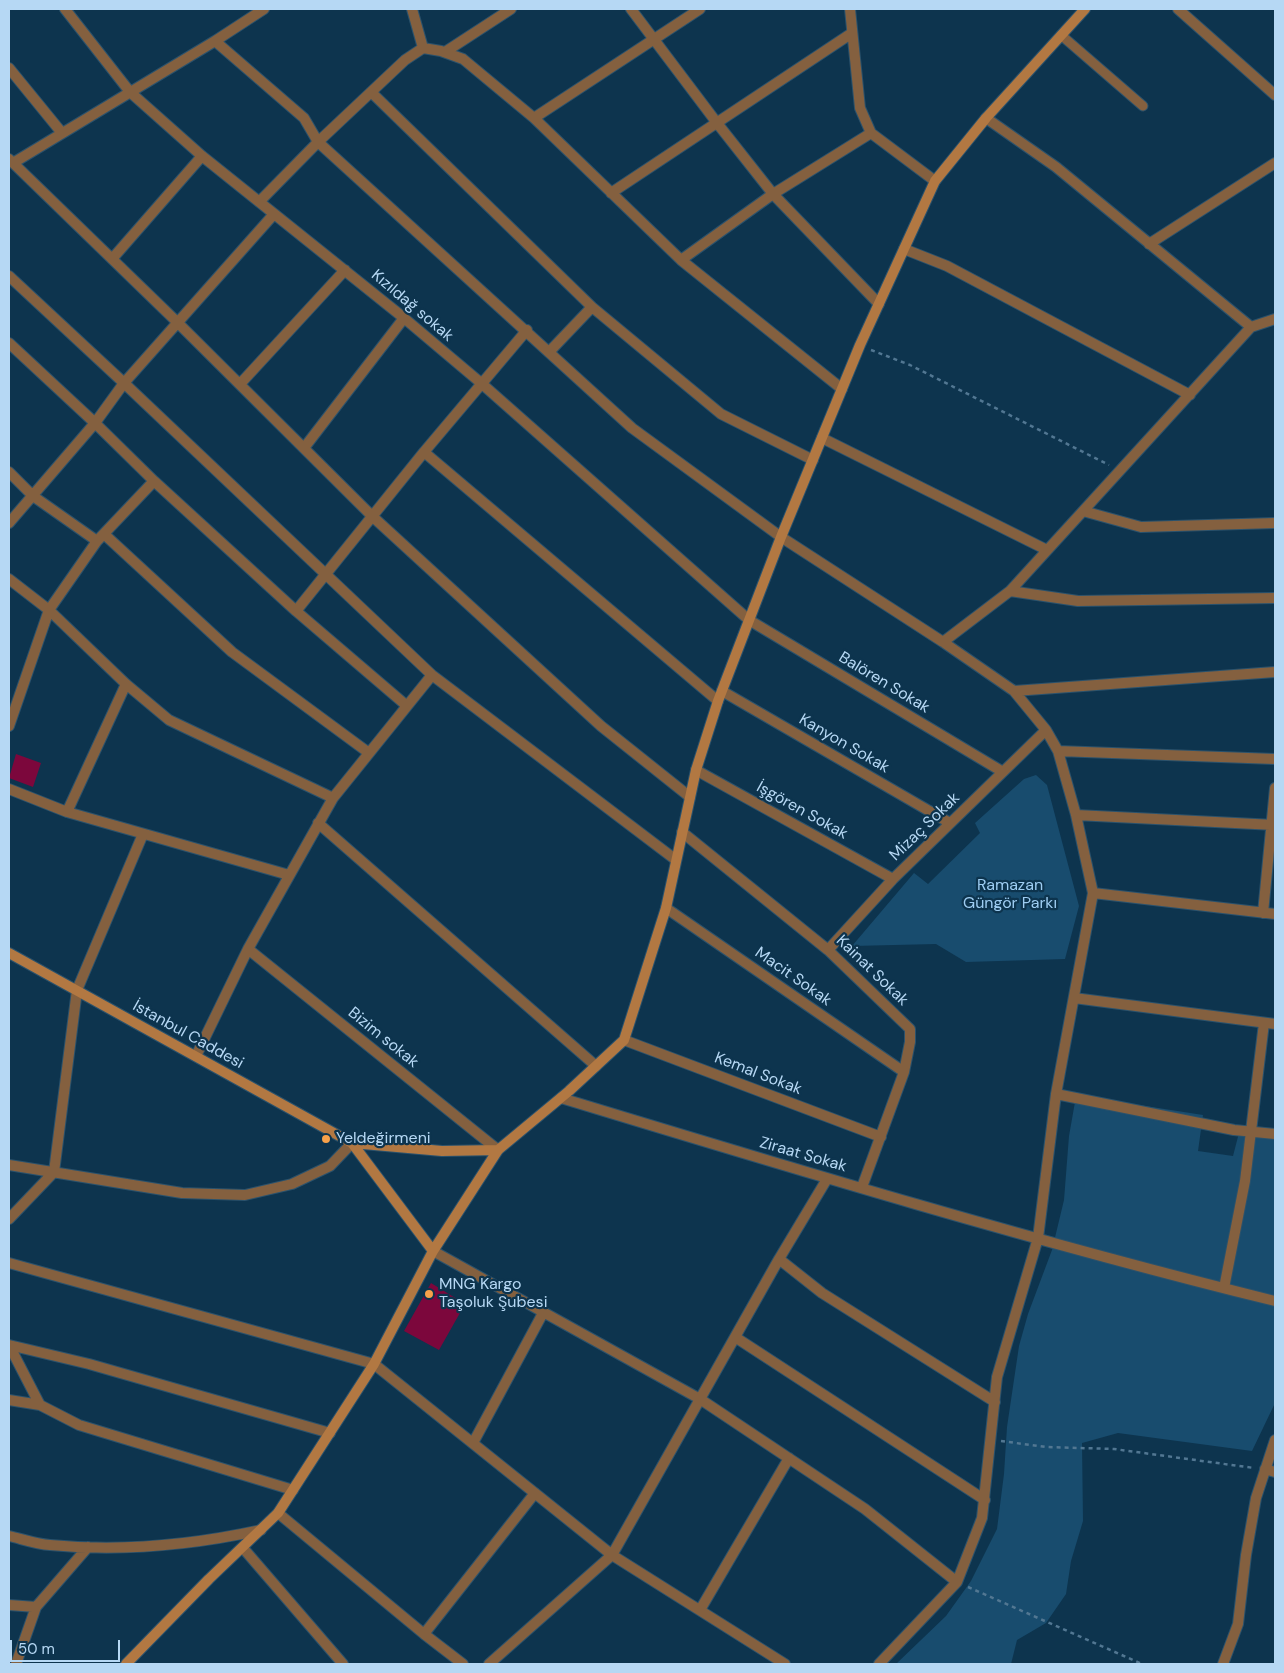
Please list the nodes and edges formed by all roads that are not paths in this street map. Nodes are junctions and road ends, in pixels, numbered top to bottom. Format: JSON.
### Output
{"nodes":[{"id":1,"x":65,"y":9,"type":"edge"},
{"id":2,"x":264,"y":9,"type":"edge"},
{"id":3,"x":412,"y":9,"type":"edge"},
{"id":4,"x":511,"y":9,"type":"edge"},
{"id":5,"x":631,"y":9,"type":"edge"},
{"id":6,"x":700,"y":9,"type":"edge"},
{"id":7,"x":850,"y":9,"type":"edge"},
{"id":8,"x":1085,"y":9,"type":"edge"},
{"id":9,"x":1178,"y":9,"type":"edge"},
{"id":10,"x":852,"y":33,"type":"junction"},
{"id":11,"x":1061,"y":35,"type":"junction"},
{"id":12,"x":654,"y":39,"type":"junction"},
{"id":13,"x":215,"y":41,"type":"junction"},
{"id":14,"x":422,"y":48,"type":"junction"},
{"id":15,"x":445,"y":52,"type":"junction"},
{"id":16,"x":9,"y":68,"type":"edge"},
{"id":17,"x":130,"y":92,"type":"junction"},
{"id":18,"x":371,"y":92,"type":"junction"},
{"id":19,"x":1275,"y":95,"type":"edge"},
{"id":20,"x":1143,"y":106,"type":"dead end"},
{"id":21,"x":534,"y":118,"type":"junction"},
{"id":22,"x":986,"y":118,"type":"junction"},
{"id":23,"x":717,"y":123,"type":"junction"},
{"id":24,"x":62,"y":133,"type":"junction"},
{"id":25,"x":871,"y":133,"type":"junction"},
{"id":26,"x":318,"y":142,"type":"junction"},
{"id":27,"x":202,"y":156,"type":"junction"},
{"id":28,"x":11,"y":161,"type":"edge"},
{"id":29,"x":1275,"y":163,"type":"edge"},
{"id":30,"x":935,"y":181,"type":"junction"},
{"id":31,"x":611,"y":193,"type":"junction"},
{"id":32,"x":773,"y":194,"type":"junction"},
{"id":33,"x":259,"y":202,"type":"junction"},
{"id":34,"x":274,"y":214,"type":"junction"},
{"id":35,"x":1149,"y":244,"type":"junction"},
{"id":36,"x":904,"y":248,"type":"junction"},
{"id":37,"x":112,"y":259,"type":"junction"},
{"id":38,"x":681,"y":260,"type":"junction"},
{"id":39,"x":345,"y":270,"type":"junction"},
{"id":40,"x":9,"y":276,"type":"edge"},
{"id":41,"x":879,"y":304,"type":"junction"},
{"id":42,"x":592,"y":308,"type":"junction"},
{"id":43,"x":404,"y":318,"type":"junction"},
{"id":44,"x":1275,"y":319,"type":"edge"},
{"id":45,"x":177,"y":322,"type":"junction"},
{"id":46,"x":1251,"y":327,"type":"junction"},
{"id":47,"x":527,"y":330,"type":"junction"},
{"id":48,"x":9,"y":343,"type":"edge"},
{"id":49,"x":550,"y":351,"type":"junction"},
{"id":50,"x":124,"y":383,"type":"junction"},
{"id":51,"x":240,"y":384,"type":"junction"},
{"id":52,"x":481,"y":384,"type":"junction"},
{"id":53,"x":842,"y":389,"type":"junction"},
{"id":54,"x":1190,"y":394,"type":"junction"},
{"id":55,"x":95,"y":422,"type":"junction"},
{"id":56,"x":822,"y":438,"type":"junction"},
{"id":57,"x":304,"y":448,"type":"junction"},
{"id":58,"x":424,"y":452,"type":"junction"},
{"id":59,"x":813,"y":460,"type":"junction"},
{"id":60,"x":9,"y":472,"type":"edge"},
{"id":61,"x":154,"y":481,"type":"junction"},
{"id":62,"x":33,"y":496,"type":"junction"},
{"id":63,"x":1083,"y":510,"type":"junction"},
{"id":64,"x":372,"y":516,"type":"junction"},
{"id":65,"x":9,"y":523,"type":"edge"},
{"id":66,"x":1275,"y":523,"type":"edge"},
{"id":67,"x":781,"y":537,"type":"junction"},
{"id":68,"x":101,"y":538,"type":"junction"},
{"id":69,"x":1046,"y":550,"type":"junction"},
{"id":70,"x":326,"y":573,"type":"junction"},
{"id":71,"x":9,"y":580,"type":"edge"},
{"id":72,"x":1010,"y":591,"type":"junction"},
{"id":73,"x":1275,"y":598,"type":"edge"},
{"id":74,"x":49,"y":610,"type":"junction"},
{"id":75,"x":296,"y":611,"type":"junction"},
{"id":76,"x":749,"y":620,"type":"junction"},
{"id":77,"x":943,"y":642,"type":"junction"},
{"id":78,"x":1275,"y":672,"type":"edge"},
{"id":79,"x":432,"y":675,"type":"junction"},
{"id":80,"x":126,"y":684,"type":"junction"},
{"id":81,"x":1014,"y":691,"type":"junction"},
{"id":82,"x":720,"y":696,"type":"junction"},
{"id":83,"x":407,"y":706,"type":"junction"},
{"id":84,"x":9,"y":726,"type":"edge"},
{"id":85,"x":1046,"y":730,"type":"junction"},
{"id":86,"x":1058,"y":751,"type":"junction"},
{"id":87,"x":369,"y":753,"type":"junction"},
{"id":88,"x":1275,"y":759,"type":"edge"},
{"id":89,"x":696,"y":770,"type":"junction"},
{"id":90,"x":1003,"y":772,"type":"junction"},
{"id":91,"x":1275,"y":788,"type":"edge"},
{"id":92,"x":9,"y":789,"type":"edge"},
{"id":93,"x":690,"y":797,"type":"junction"},
{"id":94,"x":333,"y":798,"type":"junction"},
{"id":95,"x":67,"y":812,"type":"junction"},
{"id":96,"x":1076,"y":814,"type":"junction"},
{"id":97,"x":950,"y":823,"type":"junction"},
{"id":98,"x":318,"y":824,"type":"junction"},
{"id":99,"x":1273,"y":825,"type":"edge"},
{"id":100,"x":682,"y":832,"type":"junction"},
{"id":101,"x":143,"y":834,"type":"junction"},
{"id":102,"x":676,"y":860,"type":"junction"},
{"id":103,"x":289,"y":876,"type":"junction"},
{"id":104,"x":893,"y":879,"type":"junction"},
{"id":105,"x":1093,"y":893,"type":"junction"},
{"id":106,"x":666,"y":908,"type":"junction"},
{"id":107,"x":1263,"y":913,"type":"junction"},
{"id":108,"x":1275,"y":914,"type":"edge"},
{"id":109,"x":248,"y":949,"type":"junction"},
{"id":110,"x":828,"y":950,"type":"junction"},
{"id":111,"x":9,"y":952,"type":"edge"},
{"id":112,"x":76,"y":990,"type":"junction"},
{"id":113,"x":1074,"y":998,"type":"junction"},
{"id":114,"x":1264,"y":1023,"type":"junction"},
{"id":115,"x":1275,"y":1024,"type":"edge"},
{"id":116,"x":624,"y":1040,"type":"junction"},
{"id":117,"x":196,"y":1056,"type":"junction"},
{"id":118,"x":596,"y":1066,"type":"junction"},
{"id":119,"x":904,"y":1072,"type":"junction"},
{"id":120,"x":1056,"y":1094,"type":"junction"},
{"id":121,"x":561,"y":1098,"type":"junction"},
{"id":122,"x":1252,"y":1132,"type":"junction"},
{"id":123,"x":1275,"y":1134,"type":"edge"},
{"id":124,"x":881,"y":1137,"type":"junction"},
{"id":125,"x":352,"y":1143,"type":"junction"},
{"id":126,"x":498,"y":1150,"type":"junction"},
{"id":127,"x":9,"y":1165,"type":"edge"},
{"id":128,"x":54,"y":1172,"type":"junction"},
{"id":129,"x":827,"y":1178,"type":"junction"},
{"id":130,"x":862,"y":1187,"type":"junction"},
{"id":131,"x":9,"y":1219,"type":"edge"},
{"id":132,"x":1038,"y":1238,"type":"junction"},
{"id":133,"x":433,"y":1251,"type":"junction"},
{"id":134,"x":779,"y":1259,"type":"junction"},
{"id":135,"x":9,"y":1263,"type":"edge"},
{"id":136,"x":1224,"y":1288,"type":"junction"},
{"id":137,"x":1275,"y":1301,"type":"edge"},
{"id":138,"x":543,"y":1313,"type":"junction"},
{"id":139,"x":735,"y":1337,"type":"junction"},
{"id":140,"x":9,"y":1345,"type":"edge"},
{"id":141,"x":374,"y":1364,"type":"junction"},
{"id":142,"x":700,"y":1399,"type":"junction"},
{"id":143,"x":9,"y":1400,"type":"edge"},
{"id":144,"x":995,"y":1402,"type":"junction"},
{"id":145,"x":40,"y":1405,"type":"junction"},
{"id":146,"x":330,"y":1433,"type":"junction"},
{"id":147,"x":1275,"y":1440,"type":"edge"},
{"id":148,"x":473,"y":1443,"type":"junction"},
{"id":149,"x":789,"y":1458,"type":"junction"},
{"id":150,"x":1270,"y":1471,"type":"edge"},
{"id":151,"x":293,"y":1490,"type":"junction"},
{"id":152,"x":535,"y":1493,"type":"junction"},
{"id":153,"x":984,"y":1500,"type":"junction"},
{"id":154,"x":278,"y":1513,"type":"junction"},
{"id":155,"x":261,"y":1530,"type":"junction"},
{"id":156,"x":9,"y":1536,"type":"edge"},
{"id":157,"x":88,"y":1547,"type":"junction"},
{"id":158,"x":243,"y":1548,"type":"junction"},
{"id":159,"x":612,"y":1555,"type":"junction"},
{"id":160,"x":957,"y":1582,"type":"junction"},
{"id":161,"x":9,"y":1605,"type":"edge"},
{"id":162,"x":36,"y":1607,"type":"junction"},
{"id":163,"x":700,"y":1610,"type":"junction"},
{"id":164,"x":424,"y":1634,"type":"junction"},
{"id":165,"x":16,"y":1664,"type":"edge"},
{"id":166,"x":126,"y":1664,"type":"edge"},
{"id":167,"x":343,"y":1664,"type":"edge"},
{"id":168,"x":463,"y":1664,"type":"edge"},
{"id":169,"x":489,"y":1664,"type":"edge"},
{"id":170,"x":784,"y":1664,"type":"edge"},
{"id":171,"x":879,"y":1664,"type":"edge"},
{"id":172,"x":1222,"y":1664,"type":"edge"}],
"edges":[{"from":1,"to":17,"type":"street","name":"Kızıldağ sokak"},
{"from":2,"to":13,"type":"street"},
{"from":3,"to":14,"type":"street"},
{"from":4,"to":15,"type":"street"},
{"from":5,"to":12,"type":"street"},
{"from":6,"to":12,"type":"street"},
{"from":7,"to":10,"type":"street"},
{"from":8,"to":11,"type":"street"},
{"from":9,"to":19,"type":"street"},
{"from":10,"to":23,"type":"street"},
{"from":10,"to":25,"type":"street"},
{"from":11,"to":20,"type":"lane"},
{"from":11,"to":22,"type":"street"},
{"from":12,"to":21,"type":"street"},
{"from":12,"to":23,"type":"street"},
{"from":13,"to":17,"type":"street"},
{"from":13,"to":26,"type":"street"},
{"from":14,"to":15,"type":"street"},
{"from":14,"to":18,"type":"street"},
{"from":15,"to":21,"type":"street"},
{"from":16,"to":24,"type":"street"},
{"from":17,"to":24,"type":"street"},
{"from":17,"to":27,"type":"street","name":"Kızıldağ sokak"},
{"from":18,"to":26,"type":"street"},
{"from":18,"to":42,"type":"street"},
{"from":21,"to":31,"type":"street"},
{"from":22,"to":30,"type":"street"},
{"from":22,"to":35,"type":"street"},
{"from":23,"to":31,"type":"street"},
{"from":23,"to":32,"type":"street"},
{"from":24,"to":28,"type":"street"},
{"from":25,"to":30,"type":"street"},
{"from":25,"to":32,"type":"street"},
{"from":26,"to":33,"type":"street"},
{"from":26,"to":47,"type":"street"},
{"from":27,"to":33,"type":"street","name":"Kızıldağ sokak"},
{"from":27,"to":37,"type":"street"},
{"from":28,"to":37,"type":"street"},
{"from":29,"to":35,"type":"street"},
{"from":30,"to":36,"type":"street"},
{"from":31,"to":38,"type":"street"},
{"from":32,"to":38,"type":"street"},
{"from":32,"to":41,"type":"street"},
{"from":33,"to":34,"type":"street","name":"Kızıldağ sokak"},
{"from":34,"to":39,"type":"street","name":"Kızıldağ sokak"},
{"from":34,"to":45,"type":"street"},
{"from":35,"to":46,"type":"street"},
{"from":36,"to":41,"type":"street"},
{"from":36,"to":54,"type":"street"},
{"from":37,"to":45,"type":"street"},
{"from":38,"to":53,"type":"street"},
{"from":39,"to":43,"type":"street","name":"Kızıldağ sokak"},
{"from":39,"to":51,"type":"street"},
{"from":40,"to":50,"type":"street"},
{"from":41,"to":53,"type":"street"},
{"from":42,"to":49,"type":"street"},
{"from":42,"to":59,"type":"street"},
{"from":43,"to":52,"type":"street","name":"Kızıldağ sokak"},
{"from":43,"to":57,"type":"street"},
{"from":44,"to":46,"type":"street"},
{"from":45,"to":50,"type":"street"},
{"from":45,"to":51,"type":"street"},
{"from":46,"to":54,"type":"street"},
{"from":47,"to":49,"type":"street"},
{"from":47,"to":52,"type":"street"},
{"from":48,"to":55,"type":"street"},
{"from":49,"to":67,"type":"street"},
{"from":50,"to":55,"type":"street"},
{"from":50,"to":70,"type":"street"},
{"from":51,"to":57,"type":"street"},
{"from":52,"to":58,"type":"street"},
{"from":52,"to":76,"type":"street","name":"Kızıldağ sokak"},
{"from":53,"to":56,"type":"street"},
{"from":54,"to":63,"type":"street"},
{"from":55,"to":61,"type":"street"},
{"from":55,"to":62,"type":"street"},
{"from":56,"to":59,"type":"street"},
{"from":56,"to":69,"type":"street"},
{"from":57,"to":64,"type":"street"},
{"from":58,"to":64,"type":"street"},
{"from":58,"to":82,"type":"street","name":"Kanyon Sokak"},
{"from":59,"to":67,"type":"street"},
{"from":60,"to":62,"type":"street"},
{"from":61,"to":68,"type":"street"},
{"from":61,"to":75,"type":"street"},
{"from":62,"to":65,"type":"street"},
{"from":62,"to":68,"type":"street"},
{"from":63,"to":66,"type":"street"},
{"from":63,"to":69,"type":"street"},
{"from":64,"to":70,"type":"street"},
{"from":64,"to":93,"type":"street"},
{"from":67,"to":76,"type":"street"},
{"from":67,"to":77,"type":"street"},
{"from":68,"to":74,"type":"street"},
{"from":68,"to":87,"type":"street"},
{"from":69,"to":72,"type":"street"},
{"from":70,"to":75,"type":"street"},
{"from":70,"to":79,"type":"street"},
{"from":71,"to":74,"type":"street"},
{"from":72,"to":73,"type":"street"},
{"from":72,"to":77,"type":"street"},
{"from":74,"to":80,"type":"street"},
{"from":74,"to":84,"type":"street"},
{"from":75,"to":83,"type":"street"},
{"from":76,"to":82,"type":"street"},
{"from":76,"to":90,"type":"street","name":"Balören Sokak"},
{"from":77,"to":81,"type":"street"},
{"from":78,"to":81,"type":"street"},
{"from":79,"to":83,"type":"street"},
{"from":79,"to":102,"type":"street"},
{"from":80,"to":94,"type":"street"},
{"from":80,"to":95,"type":"street"},
{"from":81,"to":85,"type":"street"},
{"from":82,"to":89,"type":"street"},
{"from":82,"to":97,"type":"street","name":"Kanyon Sokak"},
{"from":83,"to":87,"type":"street"},
{"from":85,"to":86,"type":"street"},
{"from":85,"to":90,"type":"street","name":"Mizaç Sokak"},
{"from":86,"to":88,"type":"street"},
{"from":86,"to":96,"type":"street"},
{"from":87,"to":94,"type":"street"},
{"from":89,"to":93,"type":"street"},
{"from":89,"to":104,"type":"street","name":"İşgören Sokak"},
{"from":90,"to":97,"type":"street","name":"Mizaç Sokak"},
{"from":91,"to":99,"type":"street"},
{"from":92,"to":95,"type":"street"},
{"from":93,"to":100,"type":"street"},
{"from":94,"to":98,"type":"street"},
{"from":95,"to":101,"type":"street"},
{"from":96,"to":99,"type":"street"},
{"from":96,"to":105,"type":"street"},
{"from":97,"to":104,"type":"street","name":"Mizaç Sokak"},
{"from":98,"to":103,"type":"street"},
{"from":98,"to":118,"type":"street"},
{"from":99,"to":107,"type":"street"},
{"from":100,"to":102,"type":"street"},
{"from":100,"to":110,"type":"street","name":"Kainat Sokak"},
{"from":101,"to":103,"type":"street"},
{"from":101,"to":112,"type":"street"},
{"from":102,"to":106,"type":"street"},
{"from":103,"to":109,"type":"street"},
{"from":104,"to":110,"type":"street","name":"Mizaç Sokak"},
{"from":105,"to":107,"type":"street"},
{"from":105,"to":113,"type":"street"},
{"from":106,"to":116,"type":"street"},
{"from":106,"to":119,"type":"street","name":"Macit Sokak"},
{"from":107,"to":108,"type":"street"},
{"from":109,"to":117,"type":"street"},
{"from":109,"to":126,"type":"street","name":"Bizim sokak"},
{"from":110,"to":119,"type":"street","name":"Kainat Sokak"},
{"from":111,"to":112,"type":"street","name":"İstanbul Caddesi"},
{"from":112,"to":117,"type":"street","name":"İstanbul Caddesi"},
{"from":112,"to":128,"type":"street"},
{"from":113,"to":114,"type":"street"},
{"from":113,"to":120,"type":"street"},
{"from":114,"to":115,"type":"street"},
{"from":114,"to":122,"type":"street"},
{"from":116,"to":118,"type":"street"},
{"from":116,"to":124,"type":"street","name":"Kemal Sokak"},
{"from":117,"to":125,"type":"street","name":"İstanbul Caddesi"},
{"from":118,"to":121,"type":"street"},
{"from":119,"to":124,"type":"street","name":"Kainat Sokak"},
{"from":120,"to":122,"type":"street"},
{"from":120,"to":132,"type":"street"},
{"from":121,"to":126,"type":"street"},
{"from":121,"to":129,"type":"street","name":"Ziraat Sokak"},
{"from":122,"to":123,"type":"street"},
{"from":122,"to":136,"type":"street"},
{"from":124,"to":130,"type":"street","name":"Kainat Sokak"},
{"from":125,"to":126,"type":"street"},
{"from":125,"to":128,"type":"street"},
{"from":125,"to":133,"type":"street"},
{"from":126,"to":133,"type":"street"},
{"from":127,"to":128,"type":"street"},
{"from":128,"to":131,"type":"street"},
{"from":129,"to":130,"type":"street","name":"Ziraat Sokak"},
{"from":129,"to":134,"type":"street"},
{"from":130,"to":132,"type":"street","name":"Ziraat Sokak"},
{"from":132,"to":136,"type":"street","name":"Ziraat Sokak"},
{"from":132,"to":144,"type":"street"},
{"from":133,"to":138,"type":"street"},
{"from":133,"to":141,"type":"street"},
{"from":134,"to":139,"type":"street"},
{"from":134,"to":144,"type":"street"},
{"from":135,"to":141,"type":"street"},
{"from":136,"to":137,"type":"street","name":"Ziraat Sokak"},
{"from":138,"to":142,"type":"street"},
{"from":138,"to":148,"type":"street"},
{"from":139,"to":142,"type":"street"},
{"from":139,"to":153,"type":"street"},
{"from":140,"to":145,"type":"street"},
{"from":140,"to":146,"type":"street"},
{"from":141,"to":146,"type":"street"},
{"from":141,"to":148,"type":"street"},
{"from":142,"to":149,"type":"street"},
{"from":142,"to":159,"type":"street"},
{"from":143,"to":145,"type":"street"},
{"from":144,"to":153,"type":"street"},
{"from":145,"to":151,"type":"street"},
{"from":146,"to":151,"type":"street"},
{"from":147,"to":150,"type":"street"},
{"from":148,"to":152,"type":"street"},
{"from":149,"to":160,"type":"street"},
{"from":149,"to":163,"type":"street"},
{"from":150,"to":172,"type":"street"},
{"from":151,"to":154,"type":"street"},
{"from":152,"to":159,"type":"street"},
{"from":152,"to":164,"type":"street"},
{"from":153,"to":160,"type":"street"},
{"from":154,"to":155,"type":"street"},
{"from":154,"to":164,"type":"street"},
{"from":155,"to":157,"type":"street"},
{"from":155,"to":158,"type":"street"},
{"from":156,"to":157,"type":"street"},
{"from":157,"to":162,"type":"street"},
{"from":158,"to":166,"type":"street"},
{"from":158,"to":167,"type":"street"},
{"from":159,"to":163,"type":"street"},
{"from":159,"to":169,"type":"street"},
{"from":160,"to":171,"type":"street"},
{"from":161,"to":162,"type":"street"},
{"from":162,"to":165,"type":"street"},
{"from":163,"to":170,"type":"street"},
{"from":164,"to":168,"type":"street"}]}
